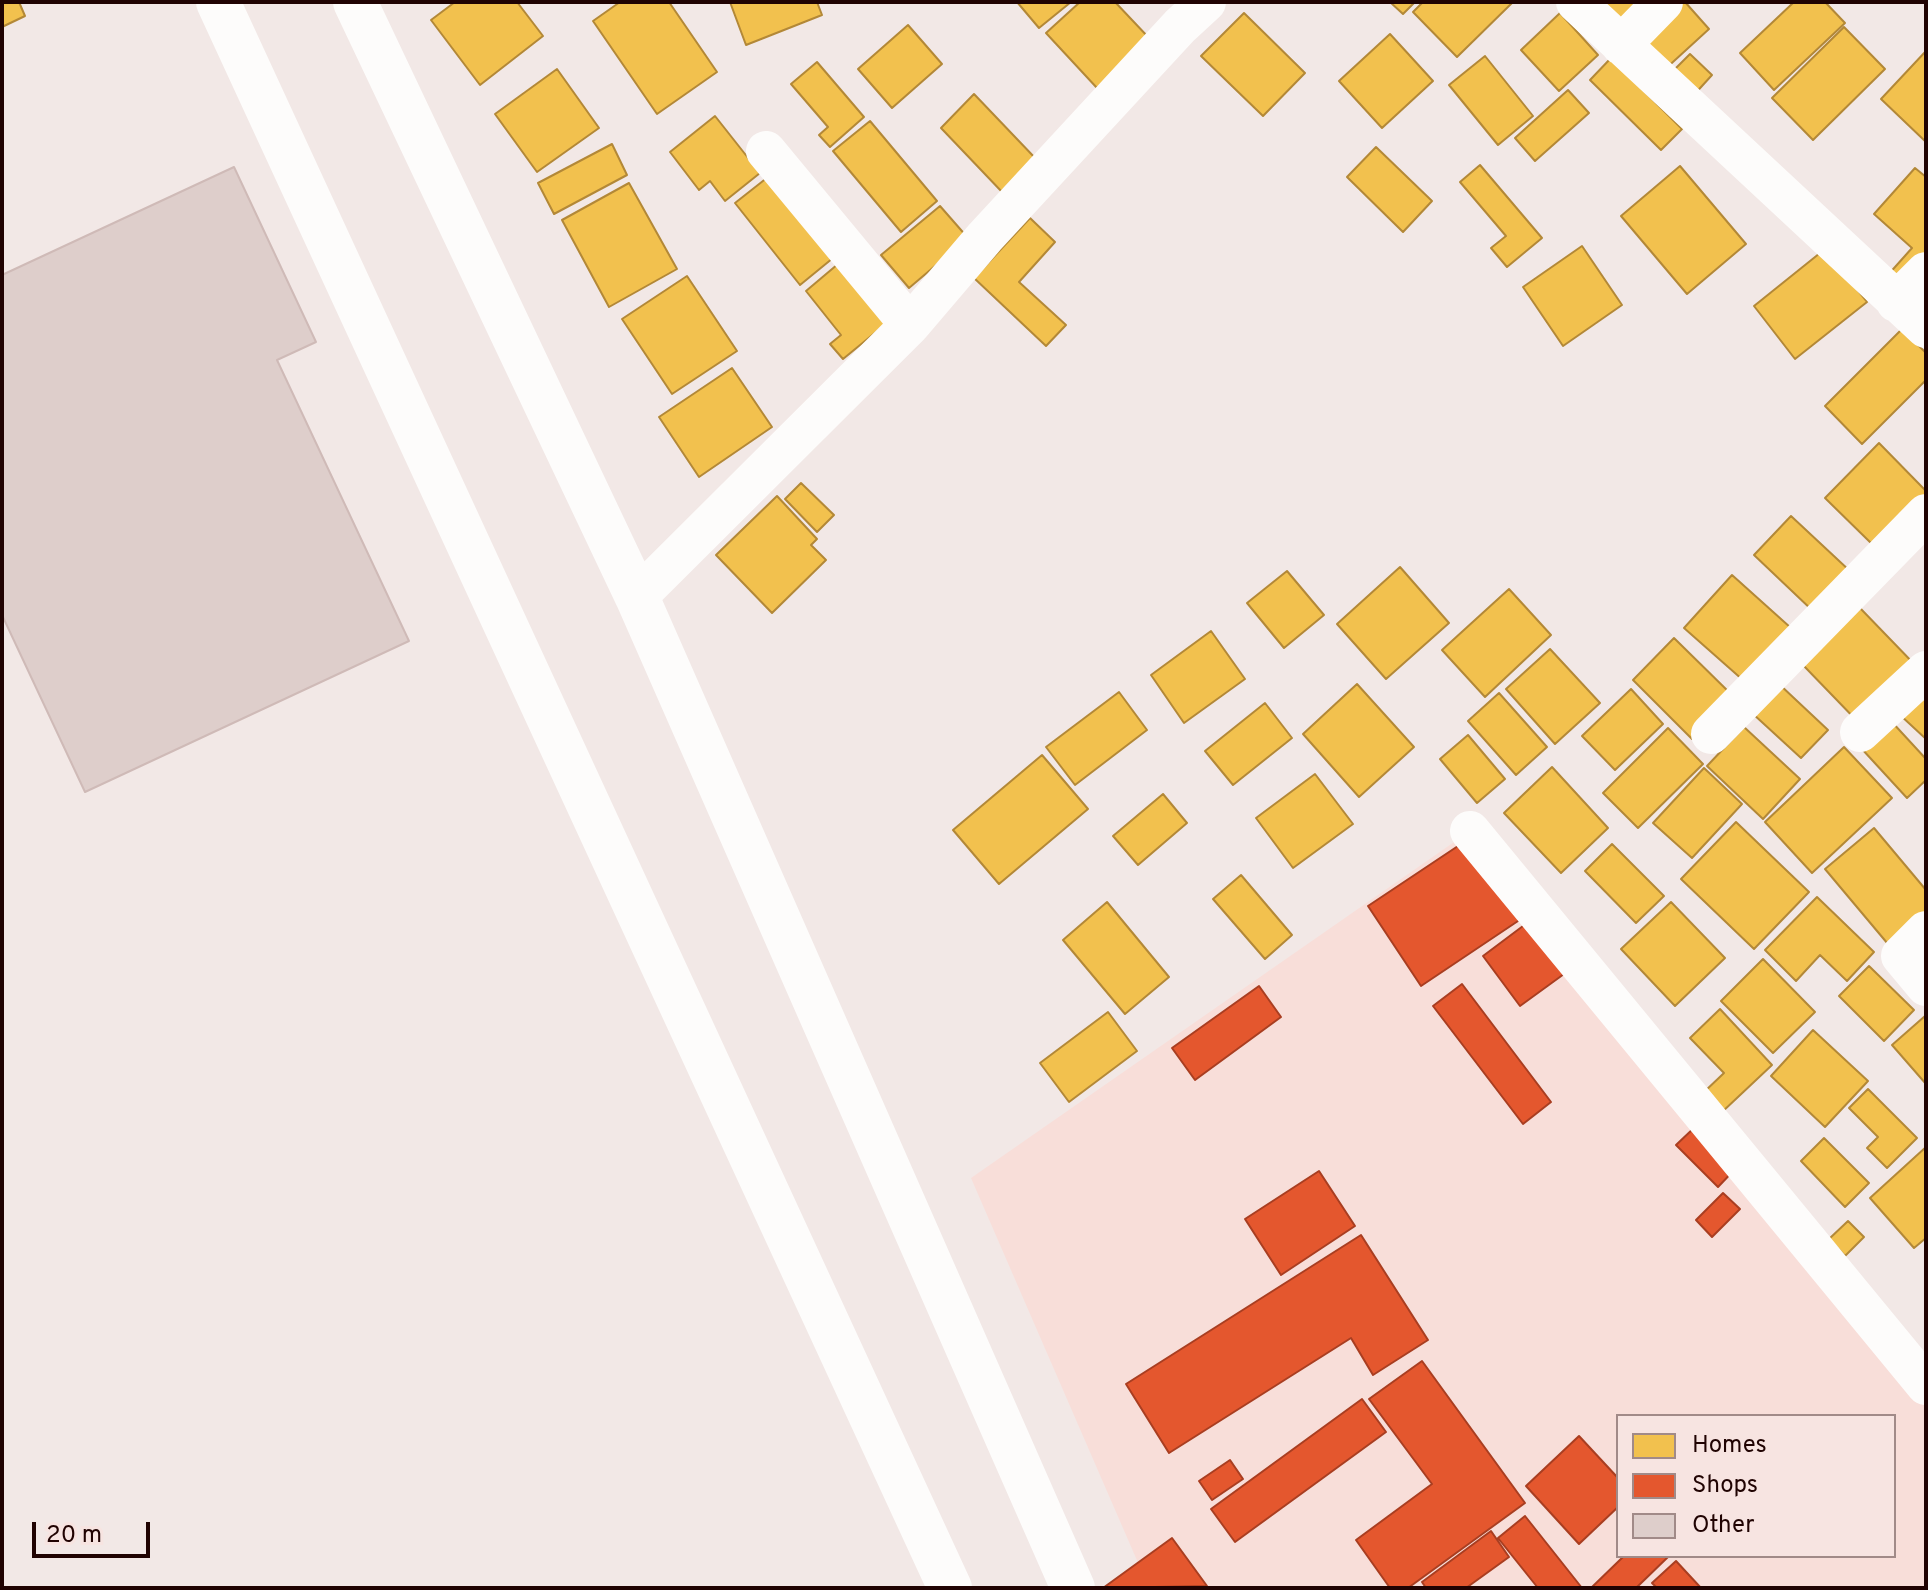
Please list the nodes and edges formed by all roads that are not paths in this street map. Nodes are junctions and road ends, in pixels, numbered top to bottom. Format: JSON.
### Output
{"nodes":[{"id":1,"x":218,"y":2,"type":"edge"},
{"id":2,"x":355,"y":2,"type":"edge"},
{"id":3,"x":1206,"y":2,"type":"edge"},
{"id":4,"x":1576,"y":2,"type":"edge"},
{"id":5,"x":1663,"y":2,"type":"edge"},
{"id":6,"x":1621,"y":45,"type":"junction"},
{"id":7,"x":766,"y":151,"type":"dead end"},
{"id":8,"x":1926,"y":272,"type":"edge"},
{"id":9,"x":1896,"y":302,"type":"junction"},
{"id":10,"x":910,"y":325,"type":"junction"},
{"id":11,"x":1926,"y":328,"type":"edge"},
{"id":12,"x":1926,"y":514,"type":"edge"},
{"id":13,"x":637,"y":597,"type":"junction"},
{"id":14,"x":1926,"y":671,"type":"edge"},
{"id":15,"x":1860,"y":732,"type":"dead end"},
{"id":16,"x":1711,"y":734,"type":"dead end"},
{"id":17,"x":1470,"y":831,"type":"dead end"},
{"id":18,"x":1926,"y":931,"type":"edge"},
{"id":19,"x":1926,"y":986,"type":"edge"},
{"id":20,"x":1926,"y":1385,"type":"edge"},
{"id":21,"x":950,"y":1588,"type":"edge"},
{"id":22,"x":1073,"y":1588,"type":"edge"}],
"edges":[{"from":1,"to":21,"type":"street"},
{"from":2,"to":13,"type":"street"},
{"from":3,"to":10,"type":"street"},
{"from":4,"to":6,"type":"street"},
{"from":5,"to":6,"type":"street"},
{"from":6,"to":9,"type":"street"},
{"from":7,"to":10,"type":"street"},
{"from":8,"to":9,"type":"street"},
{"from":9,"to":11,"type":"street"},
{"from":10,"to":13,"type":"street"},
{"from":12,"to":16,"type":"street"},
{"from":13,"to":22,"type":"street"},
{"from":14,"to":15,"type":"street"},
{"from":17,"to":20,"type":"street"},
{"from":18,"to":19,"type":"street"}]}
